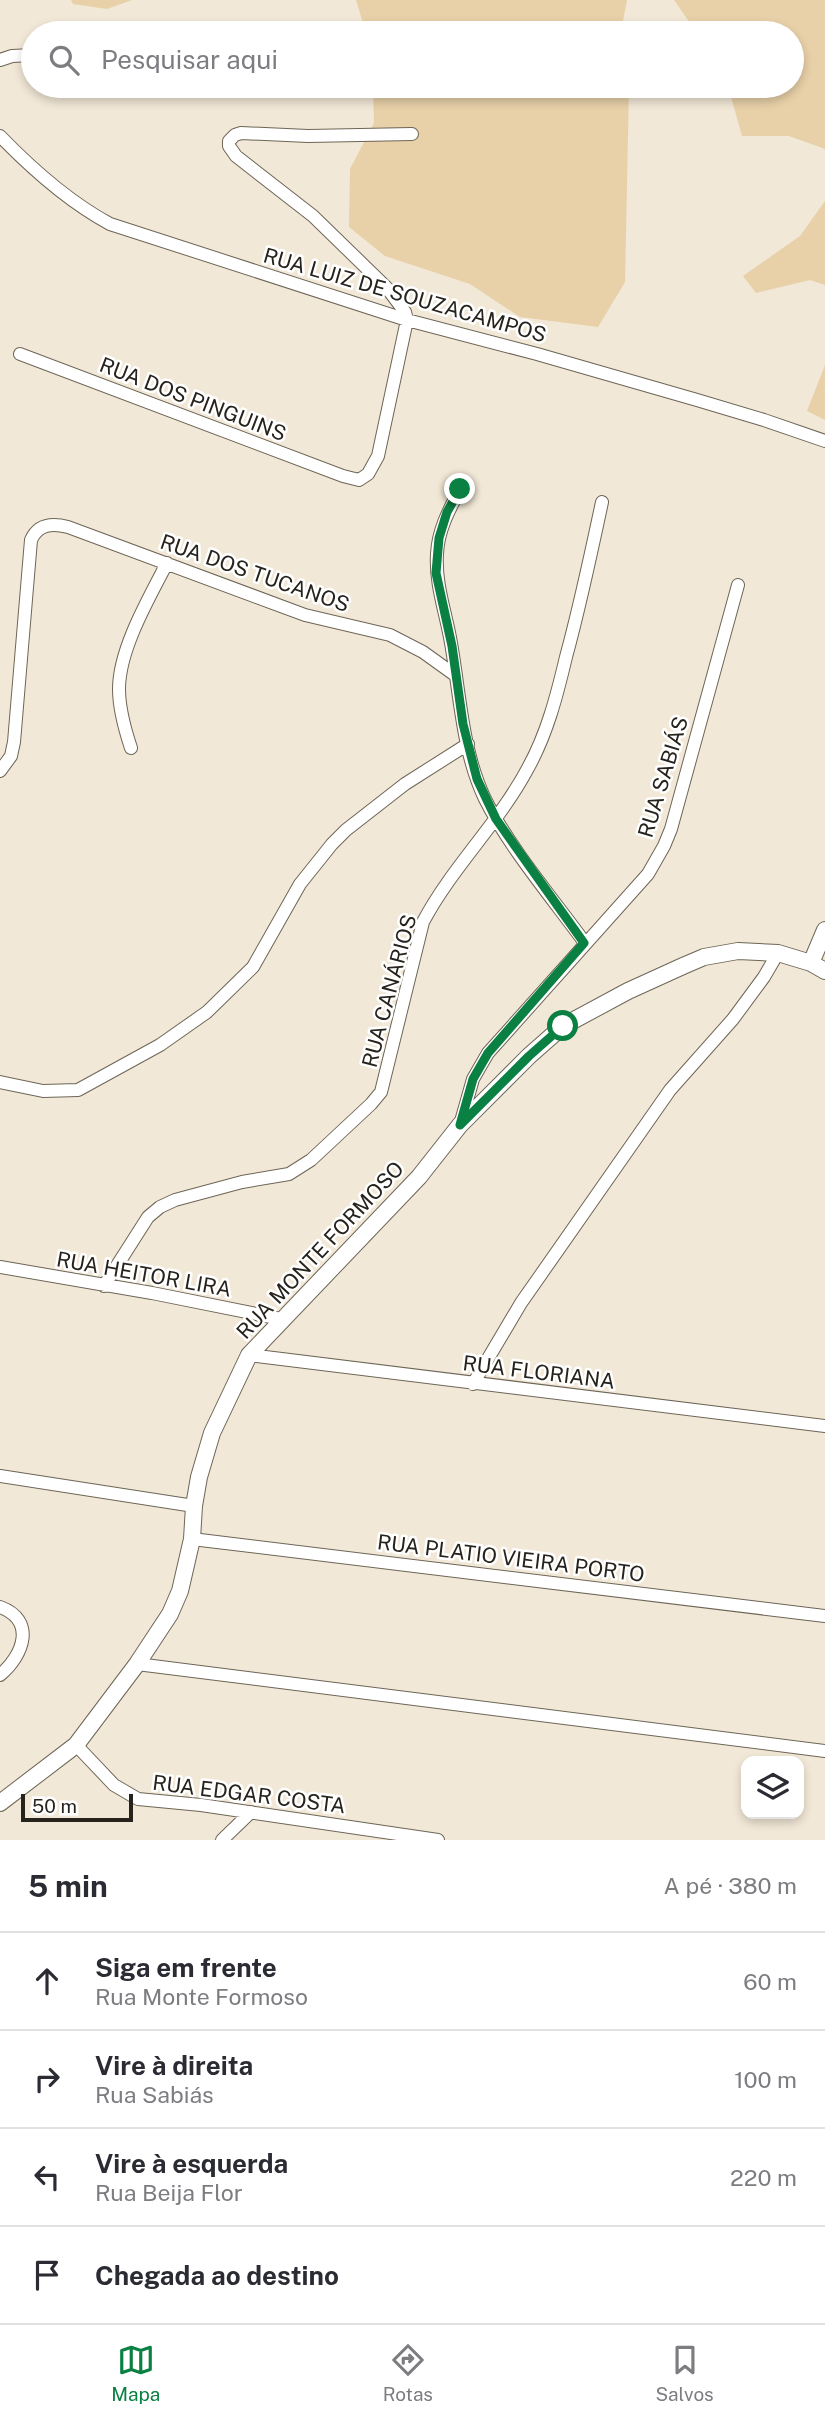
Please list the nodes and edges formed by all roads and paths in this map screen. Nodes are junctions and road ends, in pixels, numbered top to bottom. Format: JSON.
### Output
{"nodes":[{"id":1,"x":21,"y":56,"type":"edge"},
{"id":2,"x":0,"y":60,"type":"edge"},
{"id":3,"x":412,"y":134,"type":"dead end"},
{"id":4,"x":0,"y":136,"type":"edge"},
{"id":5,"x":407,"y":320,"type":"junction"},
{"id":6,"x":20,"y":354,"type":"dead end"},
{"id":7,"x":825,"y":441,"type":"edge"},
{"id":8,"x":460,"y":489,"type":"dead end"},
{"id":9,"x":602,"y":502,"type":"dead end"},
{"id":10,"x":167,"y":563,"type":"junction"},
{"id":11,"x":738,"y":586,"type":"dead end"},
{"id":12,"x":455,"y":675,"type":"junction"},
{"id":13,"x":468,"y":744,"type":"junction"},
{"id":14,"x":131,"y":748,"type":"dead end"},
{"id":15,"x":0,"y":771,"type":"edge"},
{"id":16,"x":496,"y":819,"type":"junction"},
{"id":17,"x":825,"y":930,"type":"edge"},
{"id":18,"x":584,"y":943,"type":"junction"},
{"id":19,"x":778,"y":953,"type":"junction"},
{"id":20,"x":818,"y":967,"type":"edge"},
{"id":21,"x":0,"y":1082,"type":"edge"},
{"id":22,"x":460,"y":1125,"type":"junction"},
{"id":23,"x":0,"y":1268,"type":"edge"},
{"id":24,"x":104,"y":1286,"type":"junction"},
{"id":25,"x":281,"y":1319,"type":"junction"},
{"id":26,"x":249,"y":1355,"type":"junction"},
{"id":27,"x":473,"y":1384,"type":"junction"},
{"id":28,"x":825,"y":1426,"type":"edge"},
{"id":29,"x":0,"y":1476,"type":"edge"},
{"id":30,"x":194,"y":1506,"type":"junction"},
{"id":31,"x":192,"y":1539,"type":"junction"},
{"id":32,"x":0,"y":1607,"type":"edge"},
{"id":33,"x":825,"y":1616,"type":"edge"},
{"id":34,"x":137,"y":1664,"type":"junction"},
{"id":35,"x":0,"y":1675,"type":"edge"},
{"id":36,"x":76,"y":1745,"type":"junction"},
{"id":37,"x":825,"y":1751,"type":"edge"},
{"id":38,"x":0,"y":1803,"type":"edge"},
{"id":39,"x":251,"y":1812,"type":"junction"},
{"id":40,"x":222,"y":1840,"type":"edge"},
{"id":41,"x":438,"y":1840,"type":"edge"}],
"edges":[{"from":1,"to":2,"type":"street"},
{"from":3,"to":5,"type":"street"},
{"from":4,"to":5,"type":"street","name":"RUA LUIZ DE SOUZACAMPOS"},
{"from":5,"to":6,"type":"street","name":"RUA DOS PINGUINS"},
{"from":5,"to":7,"type":"street","name":"RUA LUIZ DE SOUZACAMPOS"},
{"from":8,"to":12,"type":"street"},
{"from":9,"to":16,"type":"street","name":"RUA CANÁRIOS"},
{"from":10,"to":12,"type":"street","name":"RUA DOS TUCANOS"},
{"from":10,"to":14,"type":"street"},
{"from":10,"to":15,"type":"street","name":"RUA DOS TUCANOS"},
{"from":11,"to":18,"type":"street","name":"RUA SABIÁS"},
{"from":12,"to":13,"type":"street"},
{"from":13,"to":16,"type":"street"},
{"from":13,"to":21,"type":"street"},
{"from":16,"to":18,"type":"street"},
{"from":16,"to":24,"type":"street","name":"RUA CANÁRIOS"},
{"from":17,"to":20,"type":"street"},
{"from":18,"to":22,"type":"street","name":"RUA SABIÁS"},
{"from":19,"to":20,"type":"street","name":"RUA MONTE FORMOSO"},
{"from":19,"to":22,"type":"street","name":"RUA MONTE FORMOSO"},
{"from":19,"to":27,"type":"street"},
{"from":22,"to":25,"type":"street","name":"RUA MONTE FORMOSO"},
{"from":23,"to":24,"type":"street","name":"RUA HEITOR LIRA"},
{"from":24,"to":25,"type":"street","name":"RUA HEITOR LIRA"},
{"from":25,"to":26,"type":"street","name":"RUA MONTE FORMOSO"},
{"from":26,"to":27,"type":"street","name":"RUA FLORIANA"},
{"from":26,"to":30,"type":"street","name":"RUA MONTE FORMOSO"},
{"from":27,"to":28,"type":"street","name":"RUA FLORIANA"},
{"from":29,"to":30,"type":"street"},
{"from":30,"to":31,"type":"street","name":"RUA MONTE FORMOSO"},
{"from":31,"to":33,"type":"street","name":"RUA PLATIO VIEIRA PORTO"},
{"from":31,"to":34,"type":"street","name":"RUA MONTE FORMOSO"},
{"from":32,"to":35,"type":"street"},
{"from":34,"to":36,"type":"street","name":"RUA MONTE FORMOSO"},
{"from":34,"to":37,"type":"street"},
{"from":36,"to":38,"type":"street","name":"RUA MONTE FORMOSO"},
{"from":36,"to":39,"type":"street","name":"RUA EDGAR COSTA"},
{"from":39,"to":40,"type":"street"},
{"from":39,"to":41,"type":"street","name":"RUA EDGAR COSTA"}]}
